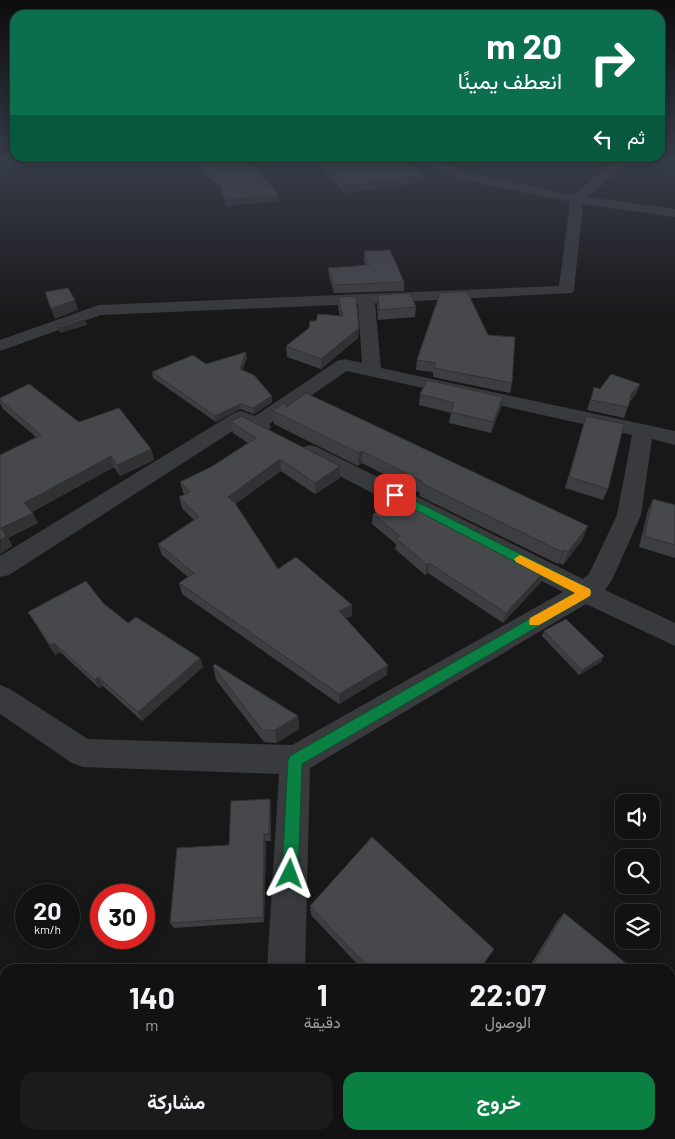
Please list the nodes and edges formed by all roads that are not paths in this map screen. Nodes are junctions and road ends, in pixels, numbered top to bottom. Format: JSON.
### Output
{"nodes":[{"id":1,"x":575,"y":212,"type":"edge"},
{"id":2,"x":366,"y":298,"type":"junction"},
{"id":3,"x":0,"y":346,"type":"edge"},
{"id":4,"x":372,"y":371,"type":"junction"},
{"id":5,"x":256,"y":424,"type":"junction"},
{"id":6,"x":643,"y":432,"type":"junction"},
{"id":7,"x":675,"y":438,"type":"edge"},
{"id":8,"x":0,"y":568,"type":"edge"},
{"id":9,"x":586,"y":592,"type":"junction"},
{"id":10,"x":675,"y":635,"type":"edge"},
{"id":11,"x":0,"y":698,"type":"edge"},
{"id":12,"x":295,"y":760,"type":"junction"},
{"id":13,"x":286,"y":964,"type":"edge"}],
"edges":[{"from":1,"to":2,"type":"street"},
{"from":2,"to":3,"type":"street"},
{"from":2,"to":4,"type":"street"},
{"from":4,"to":5,"type":"street"},
{"from":4,"to":6,"type":"street"},
{"from":5,"to":8,"type":"street"},
{"from":5,"to":9,"type":"street"},
{"from":6,"to":7,"type":"street"},
{"from":6,"to":9,"type":"street"},
{"from":9,"to":10,"type":"street"},
{"from":9,"to":12,"type":"street"},
{"from":11,"to":12,"type":"street"},
{"from":12,"to":13,"type":"street"}]}
